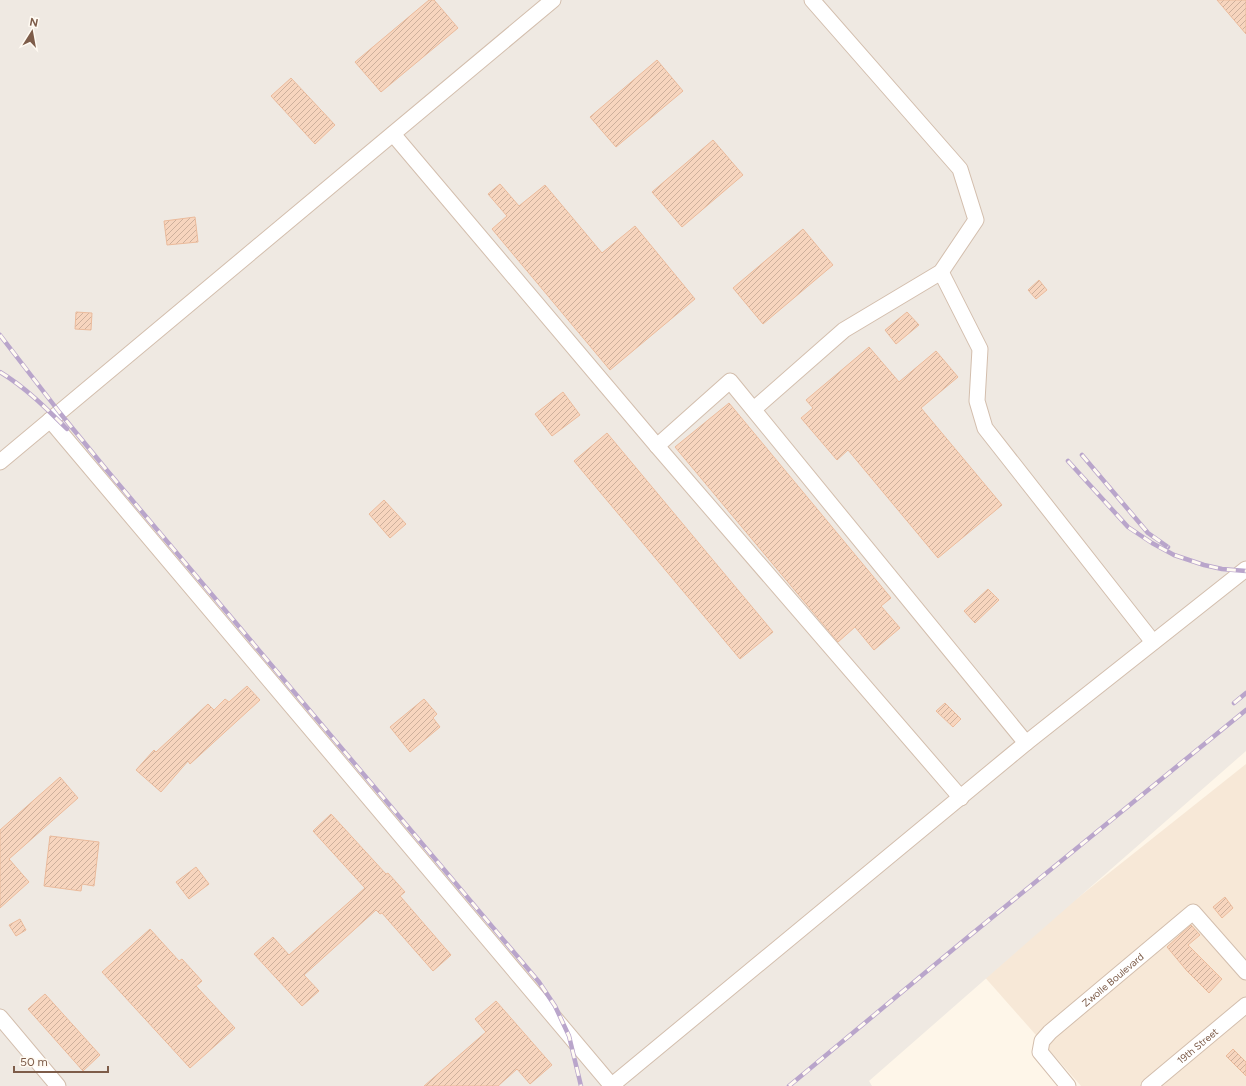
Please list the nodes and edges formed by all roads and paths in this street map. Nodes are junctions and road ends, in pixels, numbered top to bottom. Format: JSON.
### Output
{"nodes":[{"id":1,"x":553,"y":0,"type":"edge"},
{"id":2,"x":812,"y":0,"type":"edge"},
{"id":3,"x":393,"y":134,"type":"junction"},
{"id":4,"x":941,"y":272,"type":"junction"},
{"id":5,"x":754,"y":409,"type":"junction"},
{"id":6,"x":50,"y":420,"type":"junction"},
{"id":7,"x":657,"y":446,"type":"junction"},
{"id":8,"x":0,"y":462,"type":"edge"},
{"id":9,"x":1246,"y":569,"type":"edge"},
{"id":10,"x":1154,"y":642,"type":"junction"},
{"id":11,"x":1026,"y":743,"type":"junction"},
{"id":12,"x":961,"y":798,"type":"junction"},
{"id":13,"x":1246,"y":972,"type":"edge"},
{"id":14,"x":1246,"y":1005,"type":"edge"},
{"id":15,"x":0,"y":1017,"type":"edge"},
{"id":16,"x":58,"y":1086,"type":"edge"},
{"id":17,"x":612,"y":1086,"type":"edge"},
{"id":18,"x":1068,"y":1086,"type":"edge"},
{"id":19,"x":1149,"y":1086,"type":"edge"}],
"edges":[{"from":1,"to":3,"type":"street"},
{"from":2,"to":4,"type":"street"},
{"from":3,"to":6,"type":"street"},
{"from":3,"to":7,"type":"street"},
{"from":4,"to":5,"type":"street"},
{"from":4,"to":10,"type":"street"},
{"from":5,"to":7,"type":"street"},
{"from":5,"to":11,"type":"street"},
{"from":6,"to":8,"type":"street"},
{"from":6,"to":17,"type":"street"},
{"from":7,"to":12,"type":"street"},
{"from":9,"to":10,"type":"street"},
{"from":10,"to":11,"type":"street"},
{"from":11,"to":12,"type":"street"},
{"from":12,"to":17,"type":"street"},
{"from":13,"to":18,"type":"street","name":"Zwolle Boulevard"},
{"from":14,"to":19,"type":"street","name":"19th Street"},
{"from":15,"to":16,"type":"street"}]}
